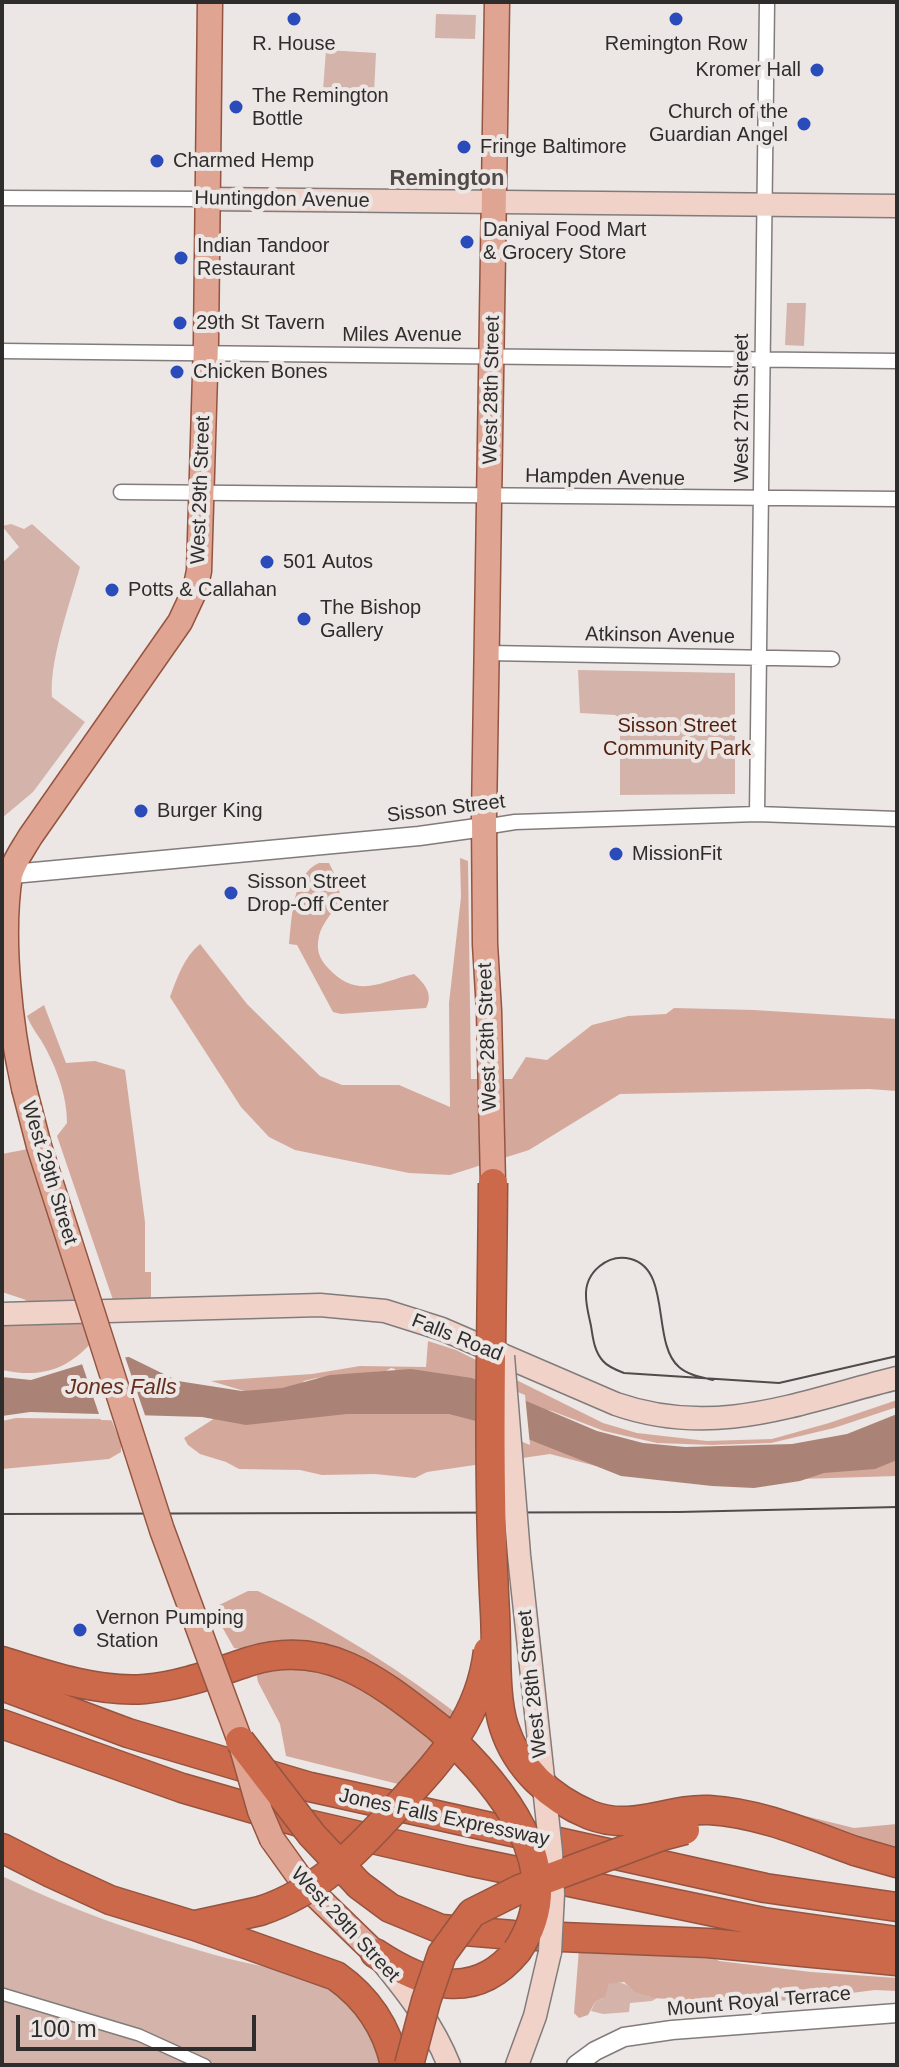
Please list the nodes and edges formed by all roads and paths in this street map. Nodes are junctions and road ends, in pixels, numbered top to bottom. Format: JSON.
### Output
{"nodes":[{"id":1,"x":210,"y":2,"type":"edge"},
{"id":2,"x":497,"y":2,"type":"edge"},
{"id":3,"x":767,"y":2,"type":"edge"},
{"id":4,"x":2,"y":198,"type":"edge"},
{"id":5,"x":207,"y":199,"type":"junction"},
{"id":6,"x":494,"y":202,"type":"junction"},
{"id":7,"x":764,"y":205,"type":"junction"},
{"id":8,"x":897,"y":206,"type":"edge"},
{"id":9,"x":2,"y":351,"type":"edge"},
{"id":10,"x":206,"y":353,"type":"junction"},
{"id":11,"x":492,"y":356,"type":"junction"},
{"id":12,"x":762,"y":359,"type":"junction"},
{"id":13,"x":897,"y":361,"type":"edge"},
{"id":14,"x":121,"y":492,"type":"dead end"},
{"id":15,"x":202,"y":493,"type":"junction"},
{"id":16,"x":490,"y":497,"type":"junction"},
{"id":17,"x":761,"y":498,"type":"junction"},
{"id":18,"x":897,"y":499,"type":"edge"},
{"id":19,"x":487,"y":653,"type":"junction"},
{"id":20,"x":759,"y":658,"type":"junction"},
{"id":21,"x":832,"y":659,"type":"dead end"},
{"id":22,"x":757,"y":814,"type":"junction"},
{"id":23,"x":897,"y":819,"type":"edge"},
{"id":24,"x":484,"y":827,"type":"junction"},
{"id":25,"x":6,"y":875,"type":"edge"},
{"id":26,"x":493,"y":1183,"type":"junction"},
{"id":27,"x":2,"y":1314,"type":"edge"},
{"id":28,"x":897,"y":1378,"type":"edge"},
{"id":29,"x":493,"y":1577,"type":"junction"},
{"id":30,"x":2,"y":1661,"type":"edge"},
{"id":31,"x":2,"y":1686,"type":"edge"},
{"id":32,"x":44,"y":1687,"type":"junction"},
{"id":33,"x":2,"y":1724,"type":"edge"},
{"id":34,"x":438,"y":1727,"type":"junction"},
{"id":35,"x":240,"y":1741,"type":"junction"},
{"id":36,"x":2,"y":1848,"type":"edge"},
{"id":37,"x":855,"y":1851,"type":"junction"},
{"id":38,"x":551,"y":1852,"type":"junction"},
{"id":39,"x":897,"y":1863,"type":"edge"},
{"id":40,"x":897,"y":1907,"type":"edge"},
{"id":41,"x":195,"y":1926,"type":"junction"},
{"id":42,"x":897,"y":1941,"type":"edge"},
{"id":43,"x":375,"y":1953,"type":"junction"},
{"id":44,"x":897,"y":1961,"type":"edge"},
{"id":45,"x":2,"y":1994,"type":"edge"},
{"id":46,"x":897,"y":2013,"type":"edge"},
{"id":47,"x":205,"y":2065,"type":"edge"},
{"id":48,"x":395,"y":2065,"type":"edge"},
{"id":49,"x":409,"y":2065,"type":"edge"},
{"id":50,"x":449,"y":2065,"type":"edge"},
{"id":51,"x":517,"y":2065,"type":"edge"},
{"id":52,"x":576,"y":2065,"type":"edge"}],
"edges":[{"from":1,"to":5,"type":"main road","name":"West 29th Street"},
{"from":2,"to":6,"type":"main road","name":"West 28th Street"},
{"from":3,"to":7,"type":"street","name":"West 27th Street"},
{"from":4,"to":5,"type":"street","name":"Huntingdon Avenue"},
{"from":5,"to":6,"type":"main road","name":"Huntingdon Avenue"},
{"from":5,"to":10,"type":"main road","name":"West 29th Street"},
{"from":6,"to":7,"type":"main road","name":"Huntingdon Avenue"},
{"from":6,"to":11,"type":"main road","name":"West 28th Street"},
{"from":7,"to":8,"type":"main road","name":"Huntingdon Avenue"},
{"from":7,"to":12,"type":"street","name":"West 27th Street"},
{"from":9,"to":10,"type":"street","name":"Miles Avenue"},
{"from":10,"to":11,"type":"street","name":"Miles Avenue"},
{"from":10,"to":15,"type":"main road","name":"West 29th Street"},
{"from":11,"to":12,"type":"street","name":"Miles Avenue"},
{"from":11,"to":16,"type":"main road","name":"West 28th Street"},
{"from":12,"to":13,"type":"street","name":"Miles Avenue"},
{"from":12,"to":17,"type":"street","name":"West 27th Street"},
{"from":14,"to":15,"type":"street","name":"Hampden Avenue"},
{"from":15,"to":16,"type":"street","name":"Hampden Avenue"},
{"from":15,"to":25,"type":"main road","name":"West 29th Street"},
{"from":16,"to":17,"type":"street","name":"Hampden Avenue"},
{"from":16,"to":19,"type":"main road","name":"West 28th Street"},
{"from":17,"to":18,"type":"street","name":"Hampden Avenue"},
{"from":17,"to":20,"type":"street","name":"West 27th Street"},
{"from":19,"to":20,"type":"street","name":"Atkinson Avenue"},
{"from":19,"to":24,"type":"main road","name":"West 28th Street"},
{"from":20,"to":21,"type":"street","name":"Atkinson Avenue"},
{"from":20,"to":22,"type":"street","name":"West 27th Street"},
{"from":22,"to":23,"type":"street","name":"Sisson Street"},
{"from":22,"to":24,"type":"street","name":"Sisson Street"},
{"from":24,"to":25,"type":"street","name":"Sisson Street"},
{"from":24,"to":26,"type":"main road","name":"West 28th Street"},
{"from":25,"to":35,"type":"main road","name":"West 29th Street","bridge":true},
{"from":26,"to":29,"type":"highway","bridge":true},
{"from":26,"to":38,"type":"main road","name":"West 28th Street","bridge":true},
{"from":27,"to":28,"type":"main road","name":"Falls Road"},
{"from":29,"to":37,"type":"highway","bridge":true},
{"from":29,"to":41,"type":"highway","bridge":true},
{"from":30,"to":32,"type":"highway"},
{"from":31,"to":32,"type":"highway","name":"Jones Falls Expressway"},
{"from":32,"to":34,"type":"highway"},
{"from":32,"to":40,"type":"highway","name":"Jones Falls Expressway"},
{"from":33,"to":42,"type":"highway","name":"Jones Falls Expressway"},
{"from":34,"to":38,"type":"highway","bridge":true},
{"from":34,"to":43,"type":"highway","bridge":true},
{"from":35,"to":43,"type":"main road","name":"West 29th Street","bridge":true},
{"from":35,"to":44,"type":"highway","bridge":true},
{"from":36,"to":41,"type":"highway"},
{"from":37,"to":39,"type":"highway"},
{"from":37,"to":49,"type":"highway","bridge":true},
{"from":38,"to":51,"type":"main road","name":"West 28th Street","bridge":true},
{"from":41,"to":48,"type":"highway"},
{"from":43,"to":50,"type":"main road","name":"West 29th Street"},
{"from":45,"to":47,"type":"street"},
{"from":46,"to":52,"type":"street","name":"Mount Royal Terrace"}]}
